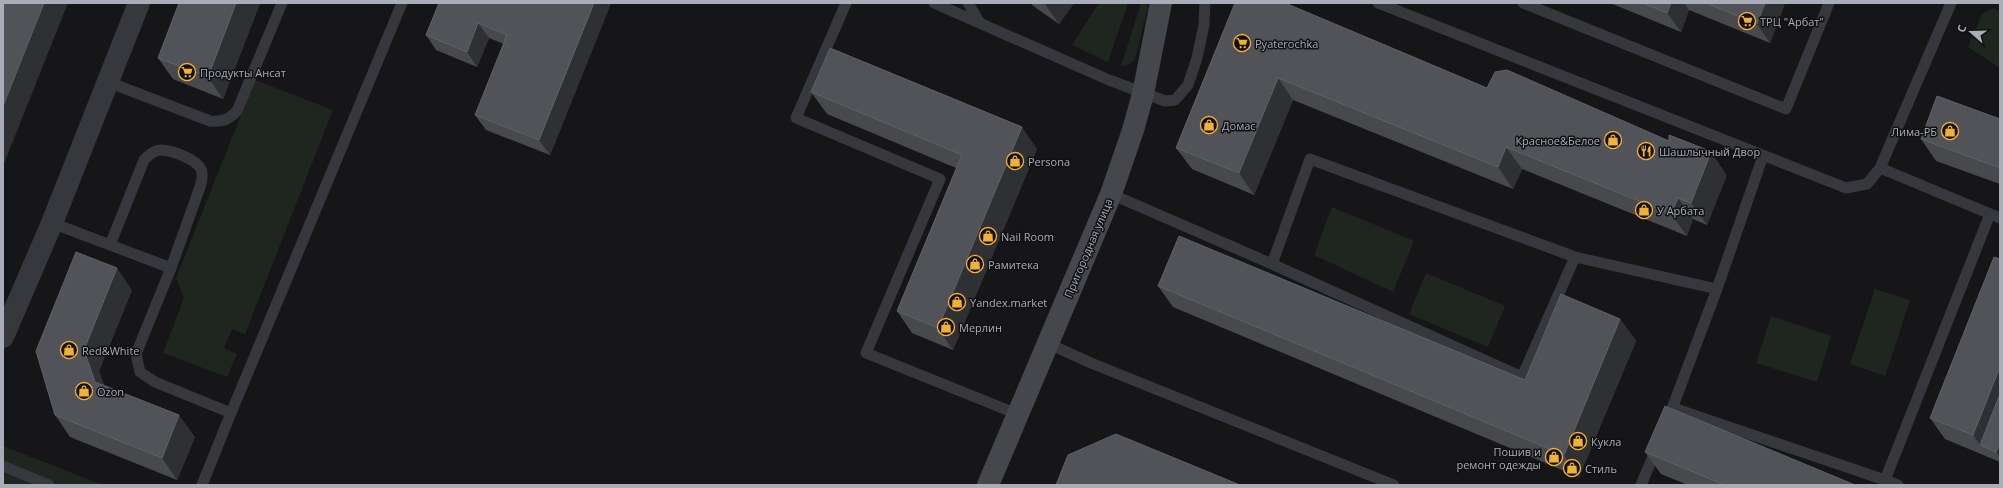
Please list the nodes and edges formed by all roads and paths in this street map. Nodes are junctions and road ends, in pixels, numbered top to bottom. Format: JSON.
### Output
{"nodes":[{"id":1,"x":139,"y":3,"type":"edge"},
{"id":2,"x":282,"y":3,"type":"edge"},
{"id":3,"x":402,"y":3,"type":"edge"},
{"id":4,"x":846,"y":3,"type":"edge"},
{"id":5,"x":934,"y":3,"type":"edge"},
{"id":6,"x":968,"y":3,"type":"edge"},
{"id":7,"x":1160,"y":3,"type":"edge"},
{"id":8,"x":1205,"y":3,"type":"edge"},
{"id":9,"x":1378,"y":3,"type":"edge"},
{"id":10,"x":1523,"y":3,"type":"edge"},
{"id":11,"x":1828,"y":3,"type":"edge"},
{"id":12,"x":1951,"y":3,"type":"edge"},
{"id":13,"x":980,"y":23,"type":"junction"},
{"id":14,"x":108,"y":82,"type":"junction"},
{"id":15,"x":1143,"y":94,"type":"junction"},
{"id":16,"x":1763,"y":156,"type":"junction"},
{"id":17,"x":1880,"y":168,"type":"junction"},
{"id":18,"x":1111,"y":194,"type":"junction"},
{"id":19,"x":1995,"y":216,"type":"edge"},
{"id":20,"x":52,"y":223,"type":"junction"},
{"id":21,"x":110,"y":245,"type":"junction"},
{"id":22,"x":1575,"y":257,"type":"junction"},
{"id":23,"x":1272,"y":264,"type":"junction"},
{"id":24,"x":171,"y":268,"type":"junction"},
{"id":25,"x":1717,"y":289,"type":"junction"},
{"id":26,"x":3,"y":337,"type":"edge"},
{"id":27,"x":1047,"y":343,"type":"junction"},
{"id":28,"x":1673,"y":408,"type":"junction"},
{"id":29,"x":231,"y":413,"type":"junction"},
{"id":30,"x":1017,"y":414,"type":"junction"},
{"id":31,"x":1667,"y":422,"type":"edge"},
{"id":32,"x":1661,"y":436,"type":"edge"},
{"id":33,"x":3,"y":466,"type":"edge"},
{"id":34,"x":1885,"y":480,"type":"junction"},
{"id":35,"x":49,"y":485,"type":"edge"},
{"id":36,"x":202,"y":485,"type":"edge"},
{"id":37,"x":988,"y":485,"type":"edge"},
{"id":38,"x":1394,"y":485,"type":"edge"},
{"id":39,"x":1641,"y":485,"type":"edge"},
{"id":40,"x":1898,"y":485,"type":"edge"}],
"edges":[{"from":1,"to":14,"type":"street"},
{"from":2,"to":14,"type":"lane"},
{"from":3,"to":29,"type":"lane"},
{"from":4,"to":30,"type":"lane"},
{"from":5,"to":13,"type":"lane"},
{"from":6,"to":13,"type":"lane"},
{"from":7,"to":15,"type":"street","name":"Пригородная улица"},
{"from":8,"to":15,"type":"lane"},
{"from":9,"to":16,"type":"lane"},
{"from":10,"to":11,"type":"lane"},
{"from":12,"to":17,"type":"lane"},
{"from":13,"to":15,"type":"lane"},
{"from":14,"to":20,"type":"street"},
{"from":15,"to":18,"type":"street","name":"Пригородная улица"},
{"from":16,"to":17,"type":"lane"},
{"from":16,"to":25,"type":"lane"},
{"from":17,"to":19,"type":"lane"},
{"from":18,"to":23,"type":"lane"},
{"from":18,"to":27,"type":"street","name":"Пригородная улица"},
{"from":19,"to":34,"type":"lane"},
{"from":20,"to":21,"type":"lane"},
{"from":20,"to":26,"type":"street"},
{"from":21,"to":24,"type":"lane"},
{"from":21,"to":24,"type":"lane"},
{"from":22,"to":23,"type":"lane"},
{"from":22,"to":23,"type":"lane"},
{"from":22,"to":25,"type":"lane"},
{"from":24,"to":29,"type":"lane"},
{"from":25,"to":28,"type":"lane"},
{"from":27,"to":30,"type":"street","name":"Пригородная улица"},
{"from":27,"to":38,"type":"lane"},
{"from":28,"to":31,"type":"lane"},
{"from":28,"to":34,"type":"lane"},
{"from":29,"to":36,"type":"lane"},
{"from":30,"to":37,"type":"street","name":"Пригородная улица"},
{"from":32,"to":39,"type":"lane"},
{"from":33,"to":35,"type":"lane"},
{"from":34,"to":40,"type":"lane"}]}
